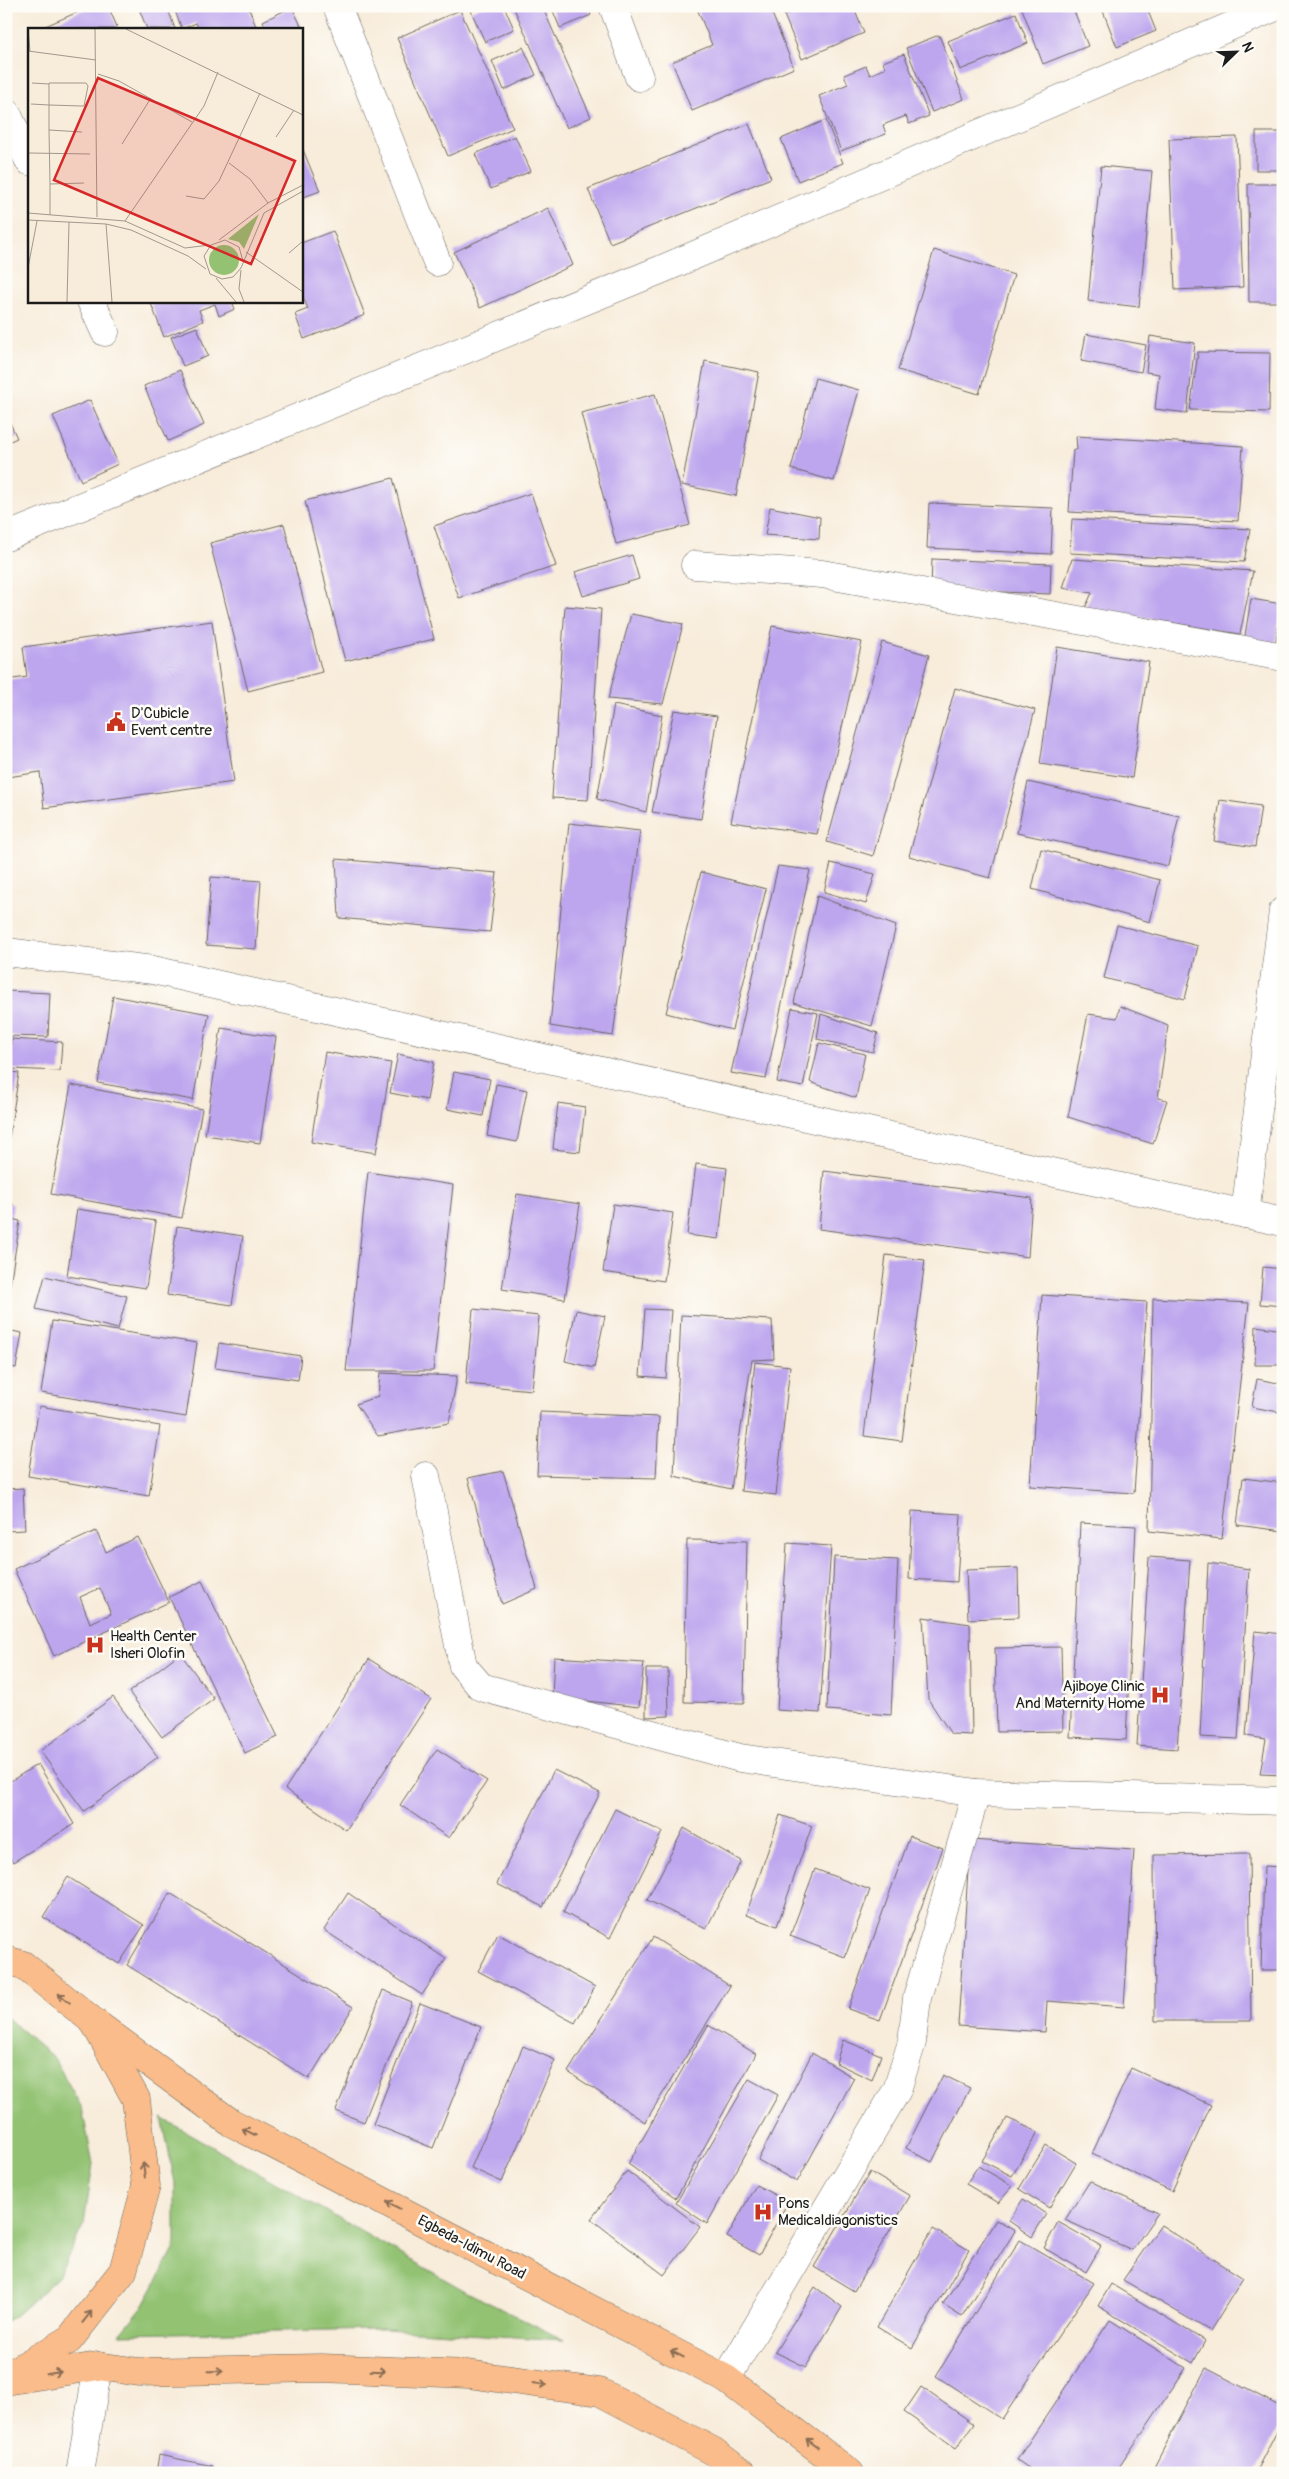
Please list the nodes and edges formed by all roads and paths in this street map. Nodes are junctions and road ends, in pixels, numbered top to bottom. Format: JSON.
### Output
{"nodes":[{"id":1,"x":337,"y":6,"type":"edge"},
{"id":2,"x":613,"y":6,"type":"edge"},
{"id":3,"x":1278,"y":6,"type":"edge"},
{"id":4,"x":639,"y":77,"type":"dead end"},
{"id":5,"x":6,"y":111,"type":"edge"},
{"id":6,"x":28,"y":160,"type":"edge"},
{"id":7,"x":437,"y":262,"type":"dead end"},
{"id":8,"x":91,"y":302,"type":"edge"},
{"id":9,"x":105,"y":332,"type":"dead end"},
{"id":10,"x":6,"y":537,"type":"edge"},
{"id":11,"x":695,"y":565,"type":"dead end"},
{"id":12,"x":1283,"y":657,"type":"edge"},
{"id":13,"x":1283,"y":911,"type":"edge"},
{"id":14,"x":6,"y":952,"type":"edge"},
{"id":15,"x":1245,"y":1214,"type":"junction"},
{"id":16,"x":1283,"y":1222,"type":"edge"},
{"id":17,"x":426,"y":1476,"type":"dead end"},
{"id":18,"x":976,"y":1793,"type":"junction"},
{"id":19,"x":1283,"y":1801,"type":"edge"},
{"id":20,"x":12,"y":1957,"type":"edge"},
{"id":21,"x":94,"y":2022,"type":"junction"},
{"id":22,"x":98,"y":2366,"type":"junction"},
{"id":23,"x":6,"y":2375,"type":"edge"},
{"id":24,"x":726,"y":2378,"type":"junction"},
{"id":25,"x":6,"y":2381,"type":"edge"},
{"id":26,"x":80,"y":2473,"type":"edge"},
{"id":27,"x":742,"y":2473,"type":"edge"},
{"id":28,"x":850,"y":2473,"type":"edge"}],
"edges":[{"from":1,"to":7,"type":"street"},
{"from":2,"to":4,"type":"street"},
{"from":3,"to":10,"type":"street"},
{"from":5,"to":6,"type":"street"},
{"from":8,"to":9,"type":"street"},
{"from":11,"to":12,"type":"street"},
{"from":13,"to":15,"type":"street"},
{"from":14,"to":15,"type":"street"},
{"from":15,"to":16,"type":"street"},
{"from":17,"to":18,"type":"street"},
{"from":18,"to":19,"type":"street"},
{"from":18,"to":24,"type":"street"},
{"from":21,"to":20,"type":"main road","name":"Egbeda-Idimu Road","one_way":true},
{"from":23,"to":21,"type":"main road","one_way":true},
{"from":24,"to":21,"type":"main road","name":"Egbeda-Idimu Road","one_way":true},
{"from":25,"to":22,"type":"main road","one_way":true},
{"from":22,"to":26,"type":"street"},
{"from":22,"to":27,"type":"main road","one_way":true},
{"from":28,"to":24,"type":"main road","name":"Egbeda-Idimu Road","one_way":true}]}
